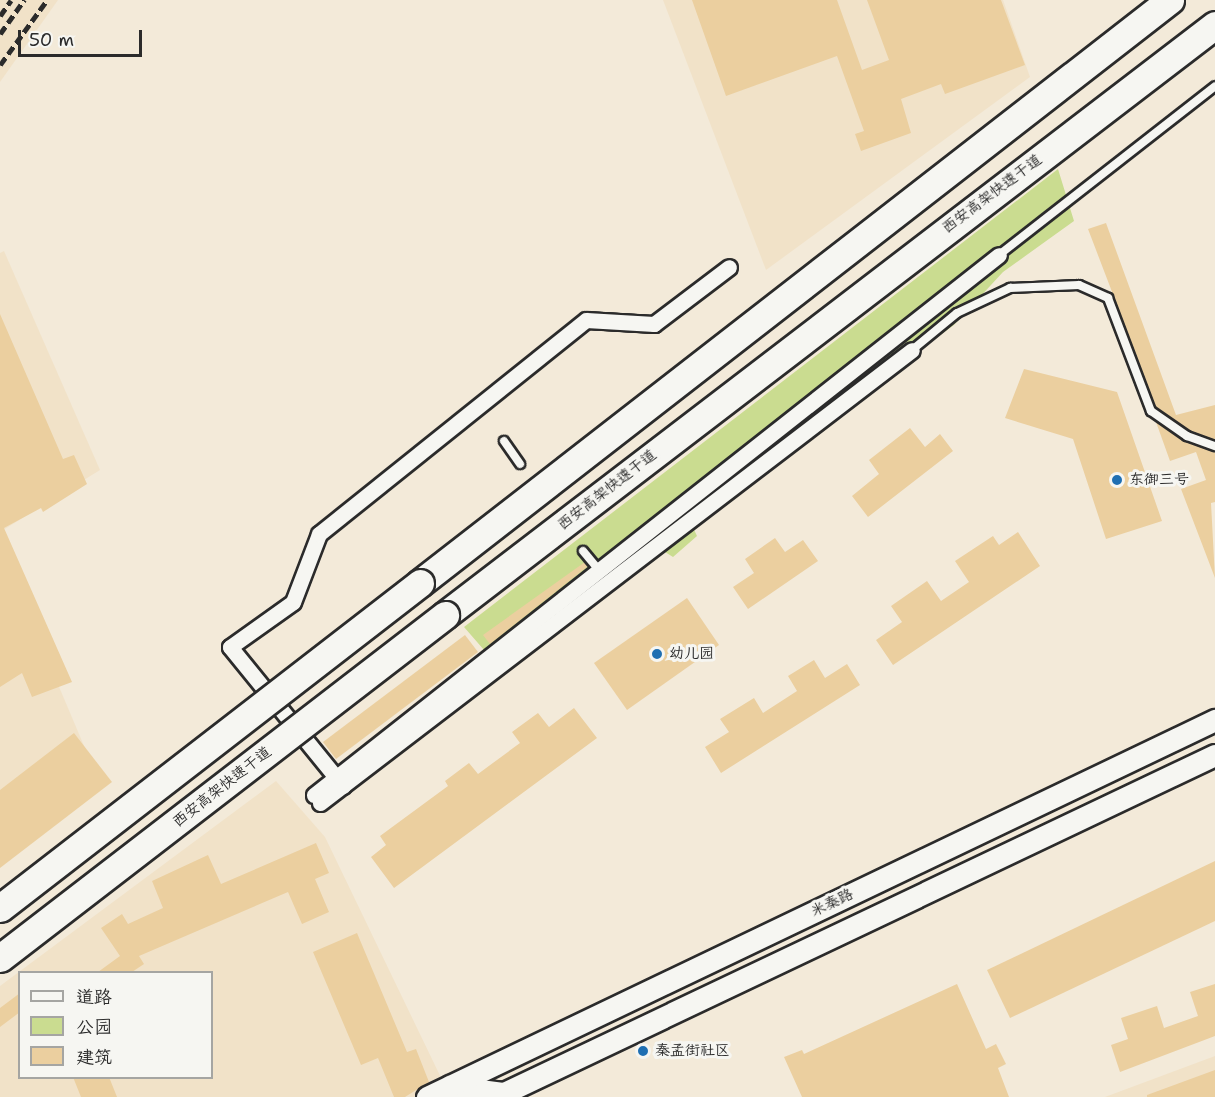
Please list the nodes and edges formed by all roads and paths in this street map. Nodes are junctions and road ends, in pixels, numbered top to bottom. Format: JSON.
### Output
{"nodes":[{"id":1,"x":1170,"y":0,"type":"edge"},
{"id":2,"x":1215,"y":25,"type":"edge"},
{"id":3,"x":1215,"y":86,"type":"edge"},
{"id":4,"x":999,"y":255,"type":"joint"},
{"id":5,"x":729,"y":267,"type":"dead end"},
{"id":6,"x":912,"y":350,"type":"joint"},
{"id":7,"x":504,"y":441,"type":"dead end"},
{"id":8,"x":1215,"y":446,"type":"edge"},
{"id":9,"x":520,"y":464,"type":"dead end"},
{"id":10,"x":583,"y":551,"type":"dead end"},
{"id":11,"x":599,"y":570,"type":"junction"},
{"id":12,"x":1215,"y":720,"type":"edge"},
{"id":13,"x":1215,"y":755,"type":"edge"},
{"id":14,"x":339,"y":782,"type":"junction"},
{"id":15,"x":317,"y":799,"type":"dead end"},
{"id":16,"x":0,"y":908,"type":"edge"},
{"id":17,"x":0,"y":958,"type":"edge"},
{"id":18,"x":610,"y":1009,"type":"junction"},
{"id":19,"x":622,"y":1037,"type":"junction"},
{"id":20,"x":452,"y":1091,"type":"edge"},
{"id":21,"x":426,"y":1097,"type":"edge"}],
"edges":[{"from":1,"to":16,"type":"highway","bridge":true},
{"from":2,"to":17,"type":"highway","name":"西安高架快速干道","bridge":true},
{"from":3,"to":4,"type":"lane"},
{"from":4,"to":11,"type":"street"},
{"from":5,"to":14,"type":"street"},
{"from":6,"to":8,"type":"lane"},
{"from":6,"to":14,"type":"street"},
{"from":7,"to":9,"type":"lane"},
{"from":10,"to":11,"type":"lane"},
{"from":11,"to":14,"type":"street"},
{"from":12,"to":18,"type":"street","name":"米秦路"},
{"from":13,"to":19,"type":"street","name":"米秦路"},
{"from":14,"to":15,"type":"street"},
{"from":18,"to":19,"type":"street"},
{"from":18,"to":20,"type":"street","name":"米秦路"},
{"from":19,"to":20,"type":"street","name":"米秦路"},
{"from":20,"to":21,"type":"street","name":"米秦路"}]}
